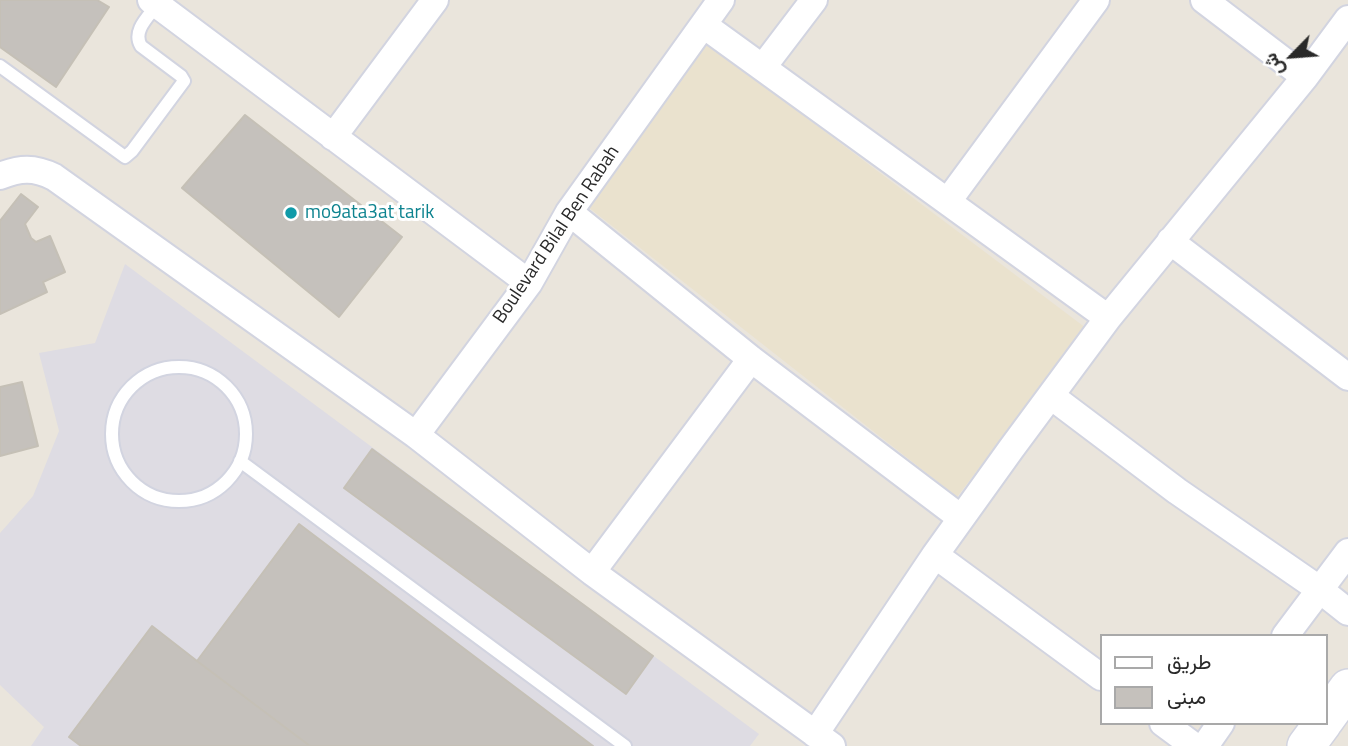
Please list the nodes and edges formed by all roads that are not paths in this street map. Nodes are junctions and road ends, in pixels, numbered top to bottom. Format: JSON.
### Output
{"nodes":[{"id":1,"x":435,"y":0,"type":"edge"},
{"id":2,"x":721,"y":0,"type":"edge"},
{"id":3,"x":814,"y":0,"type":"edge"},
{"id":4,"x":1097,"y":0,"type":"edge"},
{"id":5,"x":1204,"y":0,"type":"edge"},
{"id":6,"x":167,"y":5,"type":"edge"},
{"id":7,"x":705,"y":26,"type":"junction"},
{"id":8,"x":1343,"y":34,"type":"edge"},
{"id":9,"x":0,"y":66,"type":"edge"},
{"id":10,"x":763,"y":67,"type":"junction"},
{"id":11,"x":1305,"y":78,"type":"junction"},
{"id":12,"x":333,"y":137,"type":"junction"},
{"id":13,"x":0,"y":176,"type":"edge"},
{"id":14,"x":948,"y":201,"type":"junction"},
{"id":15,"x":569,"y":212,"type":"junction"},
{"id":16,"x":1170,"y":241,"type":"junction"},
{"id":17,"x":529,"y":283,"type":"junction"},
{"id":18,"x":1108,"y":318,"type":"junction"},
{"id":19,"x":751,"y":359,"type":"junction"},
{"id":20,"x":1348,"y":377,"type":"edge"},
{"id":21,"x":1051,"y":396,"type":"junction"},
{"id":22,"x":416,"y":435,"type":"junction"},
{"id":23,"x":240,"y":461,"type":"junction"},
{"id":24,"x":961,"y":517,"type":"junction"},
{"id":25,"x":1348,"y":552,"type":"edge"},
{"id":26,"x":935,"y":555,"type":"junction"},
{"id":27,"x":592,"y":572,"type":"junction"},
{"id":28,"x":1319,"y":589,"type":"junction"},
{"id":29,"x":1348,"y":612,"type":"edge"},
{"id":30,"x":1286,"y":634,"type":"edge"},
{"id":31,"x":1100,"y":676,"type":"edge"},
{"id":32,"x":1348,"y":688,"type":"edge"},
{"id":33,"x":1327,"y":717,"type":"edge"},
{"id":34,"x":1166,"y":725,"type":"edge"},
{"id":35,"x":1220,"y":725,"type":"edge"},
{"id":36,"x":1321,"y":725,"type":"edge"},
{"id":37,"x":823,"y":740,"type":"edge"},
{"id":38,"x":625,"y":746,"type":"edge"},
{"id":39,"x":1194,"y":746,"type":"edge"},
{"id":40,"x":1205,"y":746,"type":"edge"},
{"id":41,"x":1306,"y":746,"type":"edge"}],
"edges":[{"from":1,"to":12,"type":"street"},
{"from":2,"to":7,"type":"street","name":"Boulevard Bilal Ben Rabah"},
{"from":3,"to":10,"type":"street"},
{"from":4,"to":14,"type":"street"},
{"from":5,"to":11,"type":"street"},
{"from":6,"to":9,"type":"lane"},
{"from":6,"to":12,"type":"street"},
{"from":7,"to":10,"type":"street"},
{"from":7,"to":15,"type":"street","name":"Boulevard Bilal Ben Rabah"},
{"from":8,"to":11,"type":"street"},
{"from":10,"to":14,"type":"street"},
{"from":11,"to":16,"type":"street"},
{"from":12,"to":17,"type":"street"},
{"from":13,"to":22,"type":"street"},
{"from":14,"to":18,"type":"street"},
{"from":15,"to":17,"type":"street","name":"Boulevard Bilal Ben Rabah"},
{"from":15,"to":19,"type":"street"},
{"from":16,"to":18,"type":"street"},
{"from":16,"to":20,"type":"street"},
{"from":17,"to":22,"type":"street","name":"Boulevard Bilal Ben Rabah"},
{"from":18,"to":21,"type":"street"},
{"from":19,"to":24,"type":"street"},
{"from":19,"to":27,"type":"street"},
{"from":21,"to":24,"type":"street"},
{"from":21,"to":28,"type":"street"},
{"from":22,"to":27,"type":"street"},
{"from":23,"to":23,"type":"lane"},
{"from":23,"to":38,"type":"lane"},
{"from":24,"to":26,"type":"street"},
{"from":25,"to":28,"type":"street"},
{"from":26,"to":31,"type":"street"},
{"from":26,"to":37,"type":"street"},
{"from":27,"to":37,"type":"street"},
{"from":28,"to":29,"type":"street"},
{"from":28,"to":30,"type":"street"},
{"from":32,"to":33,"type":"street"},
{"from":34,"to":39,"type":"street"},
{"from":35,"to":40,"type":"street"},
{"from":36,"to":41,"type":"street"}]}
